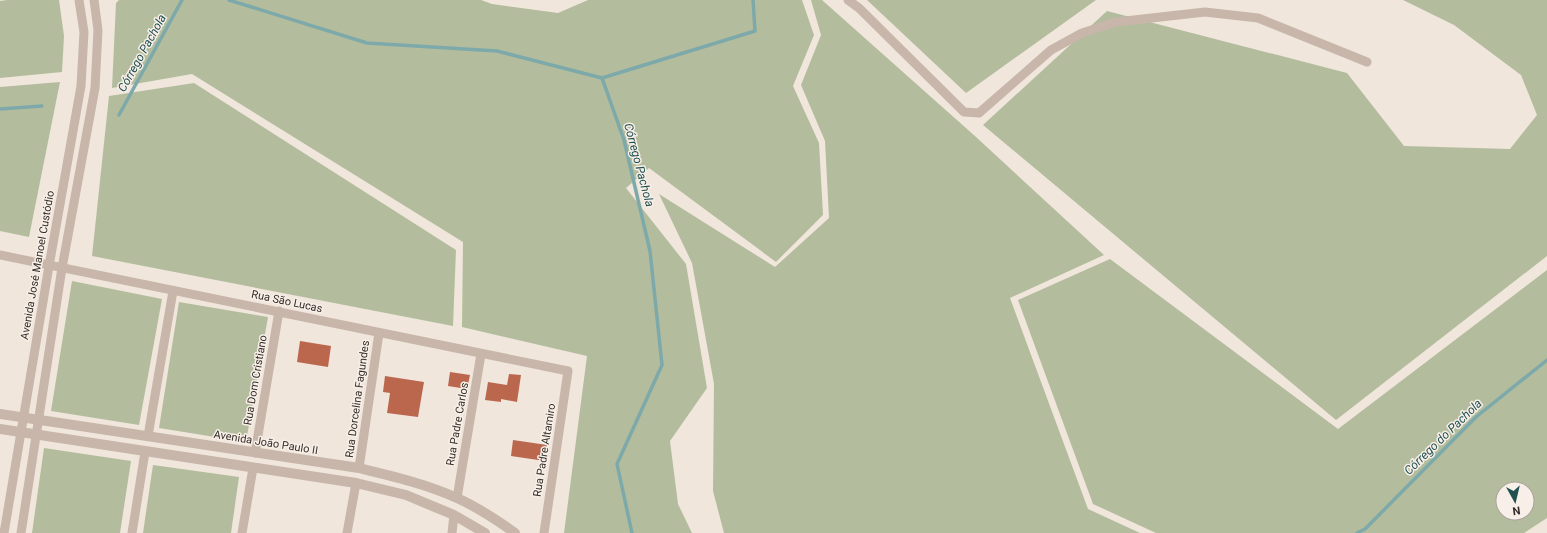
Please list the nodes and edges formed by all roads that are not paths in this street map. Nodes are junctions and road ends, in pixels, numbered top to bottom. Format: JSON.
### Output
{"nodes":[{"id":1,"x":79,"y":0,"type":"edge"},
{"id":2,"x":94,"y":0,"type":"edge"},
{"id":3,"x":848,"y":0,"type":"edge"},
{"id":4,"x":1367,"y":62,"type":"dead end"},
{"id":5,"x":0,"y":255,"type":"edge"},
{"id":6,"x":48,"y":266,"type":"junction"},
{"id":7,"x":62,"y":268,"type":"junction"},
{"id":8,"x":173,"y":291,"type":"junction"},
{"id":9,"x":279,"y":311,"type":"junction"},
{"id":10,"x":379,"y":333,"type":"junction"},
{"id":11,"x":482,"y":354,"type":"junction"},
{"id":12,"x":568,"y":371,"type":"joint"},
{"id":13,"x":0,"y":414,"type":"edge"},
{"id":14,"x":23,"y":418,"type":"junction"},
{"id":15,"x":39,"y":420,"type":"junction"},
{"id":16,"x":0,"y":429,"type":"edge"},
{"id":17,"x":21,"y":433,"type":"junction"},
{"id":18,"x":37,"y":436,"type":"junction"},
{"id":19,"x":148,"y":436,"type":"junction"},
{"id":20,"x":145,"y":452,"type":"junction"},
{"id":21,"x":255,"y":453,"type":"junction"},
{"id":22,"x":253,"y":468,"type":"junction"},
{"id":23,"x":359,"y":468,"type":"junction"},
{"id":24,"x":356,"y":483,"type":"junction"},
{"id":25,"x":457,"y":498,"type":"junction"},
{"id":26,"x":454,"y":515,"type":"junction"},
{"id":27,"x":4,"y":533,"type":"edge"},
{"id":28,"x":21,"y":533,"type":"edge"},
{"id":29,"x":132,"y":533,"type":"edge"},
{"id":30,"x":242,"y":533,"type":"edge"},
{"id":31,"x":347,"y":533,"type":"edge"},
{"id":32,"x":452,"y":533,"type":"edge"},
{"id":33,"x":485,"y":533,"type":"edge"},
{"id":34,"x":515,"y":533,"type":"edge"},
{"id":35,"x":544,"y":533,"type":"edge"}],
"edges":[{"from":1,"to":6,"type":"street","name":"Avenida José Manoel Custódio"},
{"from":2,"to":7,"type":"street"},
{"from":3,"to":4,"type":"street"},
{"from":5,"to":6,"type":"street","name":"Rua São Lucas"},
{"from":6,"to":7,"type":"street","name":"Rua São Lucas"},
{"from":6,"to":14,"type":"street","name":"Avenida José Manoel Custódio"},
{"from":7,"to":8,"type":"street","name":"Rua São Lucas"},
{"from":7,"to":15,"type":"street"},
{"from":8,"to":9,"type":"street","name":"Rua São Lucas"},
{"from":8,"to":19,"type":"street"},
{"from":9,"to":10,"type":"street","name":"Rua São Lucas"},
{"from":9,"to":21,"type":"street","name":"Rua Dom Cristiano"},
{"from":10,"to":11,"type":"street","name":"Rua São Lucas"},
{"from":10,"to":23,"type":"street","name":"Rua Dorcelina Fagundes"},
{"from":11,"to":12,"type":"street","name":"Rua São Lucas"},
{"from":11,"to":25,"type":"street","name":"Rua Padre Carlos"},
{"from":12,"to":35,"type":"street","name":"Rua Padre Altamiro"},
{"from":13,"to":14,"type":"street","name":"Avenida João Paulo II"},
{"from":14,"to":15,"type":"street","name":"Avenida João Paulo II"},
{"from":14,"to":17,"type":"street","name":"Avenida José Manoel Custódio"},
{"from":15,"to":18,"type":"street"},
{"from":15,"to":19,"type":"street","name":"Avenida João Paulo II"},
{"from":16,"to":17,"type":"street"},
{"from":17,"to":18,"type":"street"},
{"from":17,"to":27,"type":"street","name":"Avenida José Manoel Custódio"},
{"from":18,"to":20,"type":"street"},
{"from":18,"to":28,"type":"street"},
{"from":19,"to":21,"type":"street","name":"Avenida João Paulo II"},
{"from":20,"to":22,"type":"street"},
{"from":20,"to":29,"type":"street"},
{"from":21,"to":22,"type":"street"},
{"from":21,"to":23,"type":"street","name":"Avenida João Paulo II"},
{"from":22,"to":24,"type":"street"},
{"from":22,"to":30,"type":"street"},
{"from":23,"to":24,"type":"street"},
{"from":23,"to":25,"type":"street","name":"Avenida João Paulo II"},
{"from":24,"to":26,"type":"street"},
{"from":24,"to":31,"type":"street"},
{"from":25,"to":34,"type":"street","name":"Avenida João Paulo II"},
{"from":26,"to":32,"type":"street"},
{"from":26,"to":33,"type":"street"}]}
